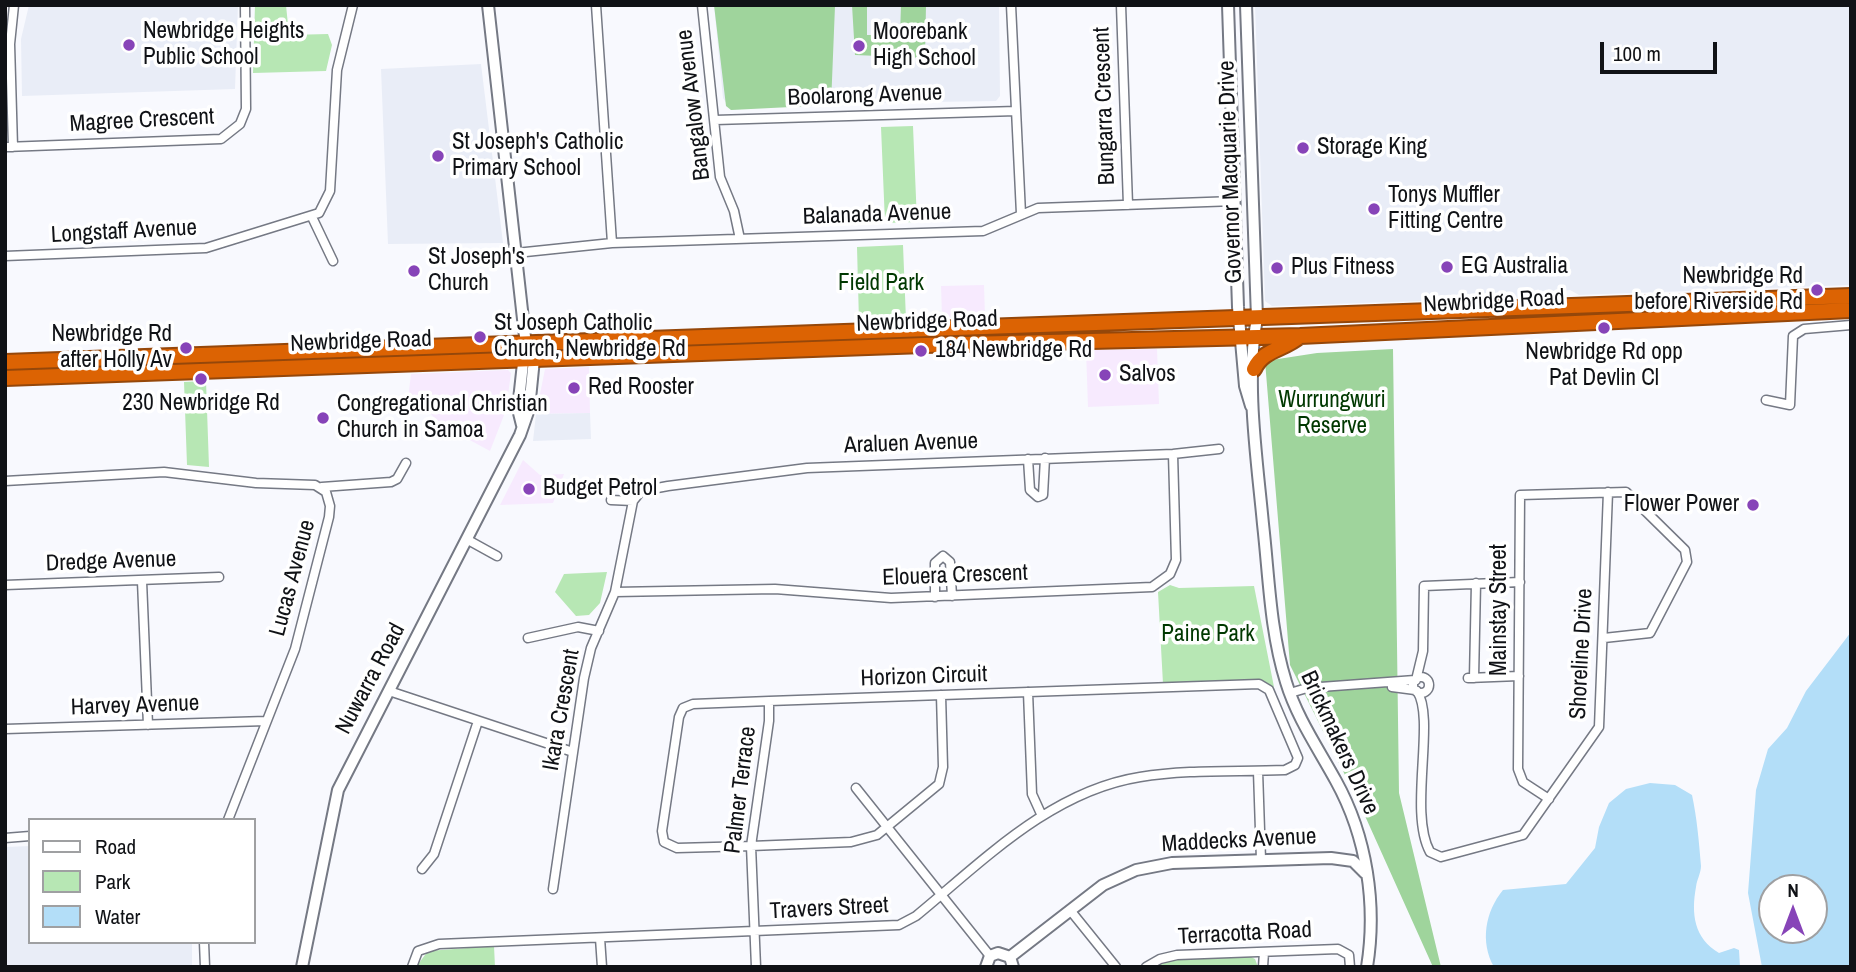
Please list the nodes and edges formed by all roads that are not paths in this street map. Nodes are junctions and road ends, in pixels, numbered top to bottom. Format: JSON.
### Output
{"nodes":[{"id":1,"x":245,"y":5,"type":"edge"},
{"id":2,"x":353,"y":5,"type":"edge"},
{"id":3,"x":488,"y":5,"type":"edge"},
{"id":4,"x":596,"y":5,"type":"edge"},
{"id":5,"x":702,"y":5,"type":"edge"},
{"id":6,"x":1011,"y":5,"type":"edge"},
{"id":7,"x":1121,"y":5,"type":"edge"},
{"id":8,"x":1228,"y":5,"type":"edge"},
{"id":9,"x":1245,"y":5,"type":"edge"},
{"id":10,"x":11,"y":8,"type":"edge"},
{"id":11,"x":1016,"y":111,"type":"junction"},
{"id":12,"x":715,"y":120,"type":"junction"},
{"id":13,"x":9,"y":147,"type":"edge"},
{"id":14,"x":1235,"y":201,"type":"junction"},
{"id":15,"x":1128,"y":205,"type":"junction"},
{"id":16,"x":1021,"y":214,"type":"junction"},
{"id":17,"x":312,"y":217,"type":"junction"},
{"id":18,"x":740,"y":239,"type":"junction"},
{"id":19,"x":612,"y":243,"type":"junction"},
{"id":20,"x":516,"y":253,"type":"junction"},
{"id":21,"x":5,"y":256,"type":"edge"},
{"id":22,"x":333,"y":261,"type":"dead end"},
{"id":23,"x":1851,"y":296,"type":"edge"},
{"id":24,"x":1851,"y":310,"type":"edge"},
{"id":25,"x":1239,"y":318,"type":"junction"},
{"id":26,"x":1257,"y":318,"type":"junction"},
{"id":27,"x":1851,"y":325,"type":"edge"},
{"id":28,"x":1300,"y":336,"type":"junction"},
{"id":29,"x":1247,"y":337,"type":"junction"},
{"id":30,"x":528,"y":354,"type":"junction"},
{"id":31,"x":5,"y":362,"type":"edge"},
{"id":32,"x":1254,"y":369,"type":"junction"},
{"id":33,"x":5,"y":378,"type":"edge"},
{"id":34,"x":1766,"y":400,"type":"dead end"},
{"id":35,"x":1252,"y":412,"type":"junction"},
{"id":36,"x":1219,"y":449,"type":"dead end"},
{"id":37,"x":1173,"y":454,"type":"junction"},
{"id":38,"x":1028,"y":458,"type":"junction"},
{"id":39,"x":1045,"y":458,"type":"junction"},
{"id":40,"x":406,"y":463,"type":"dead end"},
{"id":41,"x":5,"y":481,"type":"edge"},
{"id":42,"x":322,"y":488,"type":"junction"},
{"id":43,"x":1608,"y":492,"type":"junction"},
{"id":44,"x":611,"y":500,"type":"dead end"},
{"id":45,"x":633,"y":501,"type":"junction"},
{"id":46,"x":468,"y":540,"type":"junction"},
{"id":47,"x":497,"y":556,"type":"dead end"},
{"id":48,"x":219,"y":577,"type":"dead end"},
{"id":49,"x":142,"y":581,"type":"junction"},
{"id":50,"x":1520,"y":582,"type":"junction"},
{"id":51,"x":1476,"y":583,"type":"junction"},
{"id":52,"x":5,"y":585,"type":"edge"},
{"id":53,"x":615,"y":592,"type":"junction"},
{"id":54,"x":952,"y":596,"type":"junction"},
{"id":55,"x":935,"y":597,"type":"junction"},
{"id":56,"x":599,"y":631,"type":"junction"},
{"id":57,"x":528,"y":638,"type":"dead end"},
{"id":58,"x":1604,"y":638,"type":"junction"},
{"id":59,"x":1423,"y":651,"type":"junction"},
{"id":60,"x":1519,"y":676,"type":"junction"},
{"id":61,"x":1418,"y":686,"type":"junction"},
{"id":62,"x":389,"y":691,"type":"junction"},
{"id":63,"x":1028,"y":692,"type":"junction"},
{"id":64,"x":1290,"y":693,"type":"junction"},
{"id":65,"x":941,"y":695,"type":"junction"},
{"id":66,"x":769,"y":701,"type":"junction"},
{"id":67,"x":265,"y":721,"type":"junction"},
{"id":68,"x":478,"y":721,"type":"junction"},
{"id":69,"x":148,"y":724,"type":"junction"},
{"id":70,"x":5,"y":729,"type":"edge"},
{"id":71,"x":573,"y":752,"type":"junction"},
{"id":72,"x":1258,"y":771,"type":"junction"},
{"id":73,"x":856,"y":788,"type":"dead end"},
{"id":74,"x":1549,"y":799,"type":"junction"},
{"id":75,"x":1042,"y":816,"type":"junction"},
{"id":76,"x":229,"y":818,"type":"edge"},
{"id":77,"x":888,"y":827,"type":"junction"},
{"id":78,"x":1357,"y":830,"type":"junction"},
{"id":79,"x":28,"y":836,"type":"edge"},
{"id":80,"x":5,"y":838,"type":"edge"},
{"id":81,"x":751,"y":846,"type":"junction"},
{"id":82,"x":1331,"y":858,"type":"junction"},
{"id":83,"x":1261,"y":860,"type":"junction"},
{"id":84,"x":422,"y":869,"type":"dead end"},
{"id":85,"x":1368,"y":879,"type":"junction"},
{"id":86,"x":553,"y":889,"type":"dead end"},
{"id":87,"x":942,"y":894,"type":"junction"},
{"id":88,"x":1070,"y":910,"type":"junction"},
{"id":89,"x":753,"y":933,"type":"junction"},
{"id":90,"x":600,"y":938,"type":"junction"},
{"id":91,"x":204,"y":944,"type":"edge"},
{"id":92,"x":1264,"y":952,"type":"junction"},
{"id":93,"x":988,"y":961,"type":"edge"},
{"id":94,"x":1012,"y":962,"type":"edge"},
{"id":95,"x":205,"y":967,"type":"edge"},
{"id":96,"x":302,"y":967,"type":"edge"},
{"id":97,"x":412,"y":967,"type":"edge"},
{"id":98,"x":601,"y":967,"type":"edge"},
{"id":99,"x":756,"y":967,"type":"edge"},
{"id":100,"x":1116,"y":967,"type":"edge"},
{"id":101,"x":1146,"y":967,"type":"edge"},
{"id":102,"x":1263,"y":967,"type":"edge"},
{"id":103,"x":1350,"y":967,"type":"edge"},
{"id":104,"x":1367,"y":967,"type":"edge"}],
"edges":[{"from":1,"to":13,"type":"street","name":"Magree Crescent"},
{"from":2,"to":17,"type":"street"},
{"from":3,"to":20,"type":"street","name":"Nuwarra Road"},
{"from":4,"to":19,"type":"street"},
{"from":5,"to":12,"type":"street","name":"Bangalow Avenue"},
{"from":6,"to":11,"type":"street"},
{"from":7,"to":15,"type":"street","name":"Bungarra Crescent"},
{"from":8,"to":14,"type":"street","name":"Governor Macquarie Drive"},
{"from":9,"to":26,"type":"street","name":"Governor Macquarie Drive"},
{"from":10,"to":13,"type":"street"},
{"from":11,"to":12,"type":"street","name":"Boolarong Avenue"},
{"from":11,"to":16,"type":"street"},
{"from":12,"to":18,"type":"street","name":"Bangalow Avenue"},
{"from":14,"to":15,"type":"street","name":"Balanada Avenue"},
{"from":14,"to":25,"type":"street","name":"Governor Macquarie Drive"},
{"from":15,"to":16,"type":"street","name":"Balanada Avenue"},
{"from":16,"to":18,"type":"street","name":"Balanada Avenue"},
{"from":17,"to":21,"type":"street","name":"Longstaff Avenue"},
{"from":17,"to":22,"type":"street"},
{"from":18,"to":19,"type":"street","name":"Balanada Avenue"},
{"from":19,"to":20,"type":"street","name":"Balanada Avenue"},
{"from":20,"to":30,"type":"street","name":"Nuwarra Road"},
{"from":23,"to":26,"type":"highway","name":"Newbridge Road"},
{"from":24,"to":28,"type":"highway","name":"Newbridge Road"},
{"from":25,"to":26,"type":"highway","name":"Newbridge Road"},
{"from":25,"to":29,"type":"street","name":"Brickmakers Drive"},
{"from":25,"to":30,"type":"highway","name":"Newbridge Road"},
{"from":26,"to":29,"type":"street","name":"Governor Macquarie Drive"},
{"from":27,"to":34,"type":"street"},
{"from":28,"to":29,"type":"highway","name":"Newbridge Road"},
{"from":28,"to":32,"type":"highway"},
{"from":29,"to":30,"type":"highway","name":"Newbridge Road"},
{"from":29,"to":32,"type":"street","name":"Brickmakers Drive"},
{"from":29,"to":35,"type":"street","name":"Brickmakers Drive"},
{"from":30,"to":31,"type":"highway","name":"Newbridge Road"},
{"from":30,"to":33,"type":"highway","name":"Newbridge Road"},
{"from":30,"to":46,"type":"street","name":"Nuwarra Road"},
{"from":32,"to":35,"type":"street","name":"Brickmakers Drive"},
{"from":35,"to":64,"type":"street","name":"Brickmakers Drive"},
{"from":36,"to":37,"type":"street","name":"Araluen Avenue"},
{"from":37,"to":39,"type":"street","name":"Araluen Avenue"},
{"from":37,"to":54,"type":"street","name":"Elouera Crescent"},
{"from":38,"to":39,"type":"street","name":"Araluen Avenue"},
{"from":38,"to":39,"type":"street"},
{"from":38,"to":45,"type":"street","name":"Araluen Avenue"},
{"from":40,"to":42,"type":"street"},
{"from":41,"to":42,"type":"street","name":"Lucas Avenue"},
{"from":42,"to":67,"type":"street","name":"Lucas Avenue"},
{"from":43,"to":50,"type":"street","name":"Mainstay Street"},
{"from":43,"to":58,"type":"street","name":"Shoreline Drive"},
{"from":43,"to":58,"type":"street"},
{"from":44,"to":45,"type":"street","name":"Araluen Avenue"},
{"from":45,"to":53,"type":"street","name":"Ikara Crescent"},
{"from":46,"to":47,"type":"street"},
{"from":46,"to":62,"type":"street","name":"Nuwarra Road"},
{"from":48,"to":49,"type":"street","name":"Dredge Avenue"},
{"from":49,"to":52,"type":"street","name":"Dredge Avenue"},
{"from":49,"to":69,"type":"street"},
{"from":50,"to":51,"type":"street"},
{"from":50,"to":60,"type":"street","name":"Mainstay Street"},
{"from":51,"to":59,"type":"street"},
{"from":51,"to":60,"type":"street"},
{"from":53,"to":55,"type":"street","name":"Elouera Crescent"},
{"from":53,"to":56,"type":"street","name":"Ikara Crescent"},
{"from":54,"to":55,"type":"street","name":"Elouera Crescent"},
{"from":54,"to":55,"type":"street"},
{"from":56,"to":57,"type":"street"},
{"from":56,"to":71,"type":"street","name":"Ikara Crescent"},
{"from":58,"to":74,"type":"street","name":"Shoreline Drive"},
{"from":59,"to":61,"type":"street"},
{"from":59,"to":61,"type":"street"},
{"from":60,"to":74,"type":"street","name":"Mainstay Street"},
{"from":61,"to":64,"type":"street"},
{"from":61,"to":74,"type":"street","name":"Shoreline Drive"},
{"from":62,"to":68,"type":"street"},
{"from":62,"to":96,"type":"street","name":"Nuwarra Road"},
{"from":63,"to":65,"type":"street","name":"Horizon Circuit"},
{"from":63,"to":72,"type":"street","name":"Horizon Circuit"},
{"from":63,"to":75,"type":"street"},
{"from":64,"to":78,"type":"street","name":"Brickmakers Drive"},
{"from":65,"to":66,"type":"street","name":"Horizon Circuit"},
{"from":65,"to":77,"type":"street"},
{"from":66,"to":81,"type":"street","name":"Palmer Terrace"},
{"from":66,"to":81,"type":"street","name":"Horizon Circuit"},
{"from":67,"to":69,"type":"street","name":"Harvey Avenue"},
{"from":67,"to":76,"type":"street","name":"Lucas Avenue"},
{"from":68,"to":71,"type":"street"},
{"from":68,"to":84,"type":"street"},
{"from":69,"to":70,"type":"street","name":"Harvey Avenue"},
{"from":71,"to":86,"type":"street","name":"Ikara Crescent"},
{"from":72,"to":75,"type":"street","name":"Travers Street"},
{"from":72,"to":83,"type":"street"},
{"from":73,"to":77,"type":"street"},
{"from":75,"to":87,"type":"street","name":"Travers Street"},
{"from":77,"to":81,"type":"street"},
{"from":77,"to":87,"type":"street"},
{"from":78,"to":82,"type":"street","name":"Maddecks Avenue"},
{"from":78,"to":85,"type":"street","name":"Brickmakers Drive"},
{"from":79,"to":80,"type":"street"},
{"from":81,"to":89,"type":"street","name":"Palmer Terrace"},
{"from":82,"to":83,"type":"street","name":"Maddecks Avenue"},
{"from":82,"to":85,"type":"street","name":"Maddecks Avenue"},
{"from":83,"to":88,"type":"street","name":"Maddecks Avenue"},
{"from":85,"to":104,"type":"street","name":"Brickmakers Drive"},
{"from":87,"to":89,"type":"street","name":"Travers Street"},
{"from":87,"to":93,"type":"street"},
{"from":88,"to":94,"type":"street","name":"Maddecks Avenue"},
{"from":88,"to":100,"type":"street"},
{"from":89,"to":90,"type":"street","name":"Travers Street"},
{"from":89,"to":99,"type":"street","name":"Palmer Terrace"},
{"from":90,"to":97,"type":"street","name":"Travers Street"},
{"from":90,"to":98,"type":"street"},
{"from":91,"to":95,"type":"street"},
{"from":92,"to":101,"type":"street","name":"Terracotta Road"},
{"from":92,"to":102,"type":"street"},
{"from":92,"to":103,"type":"street","name":"Terracotta Road"},
{"from":93,"to":94,"type":"street"}]}
